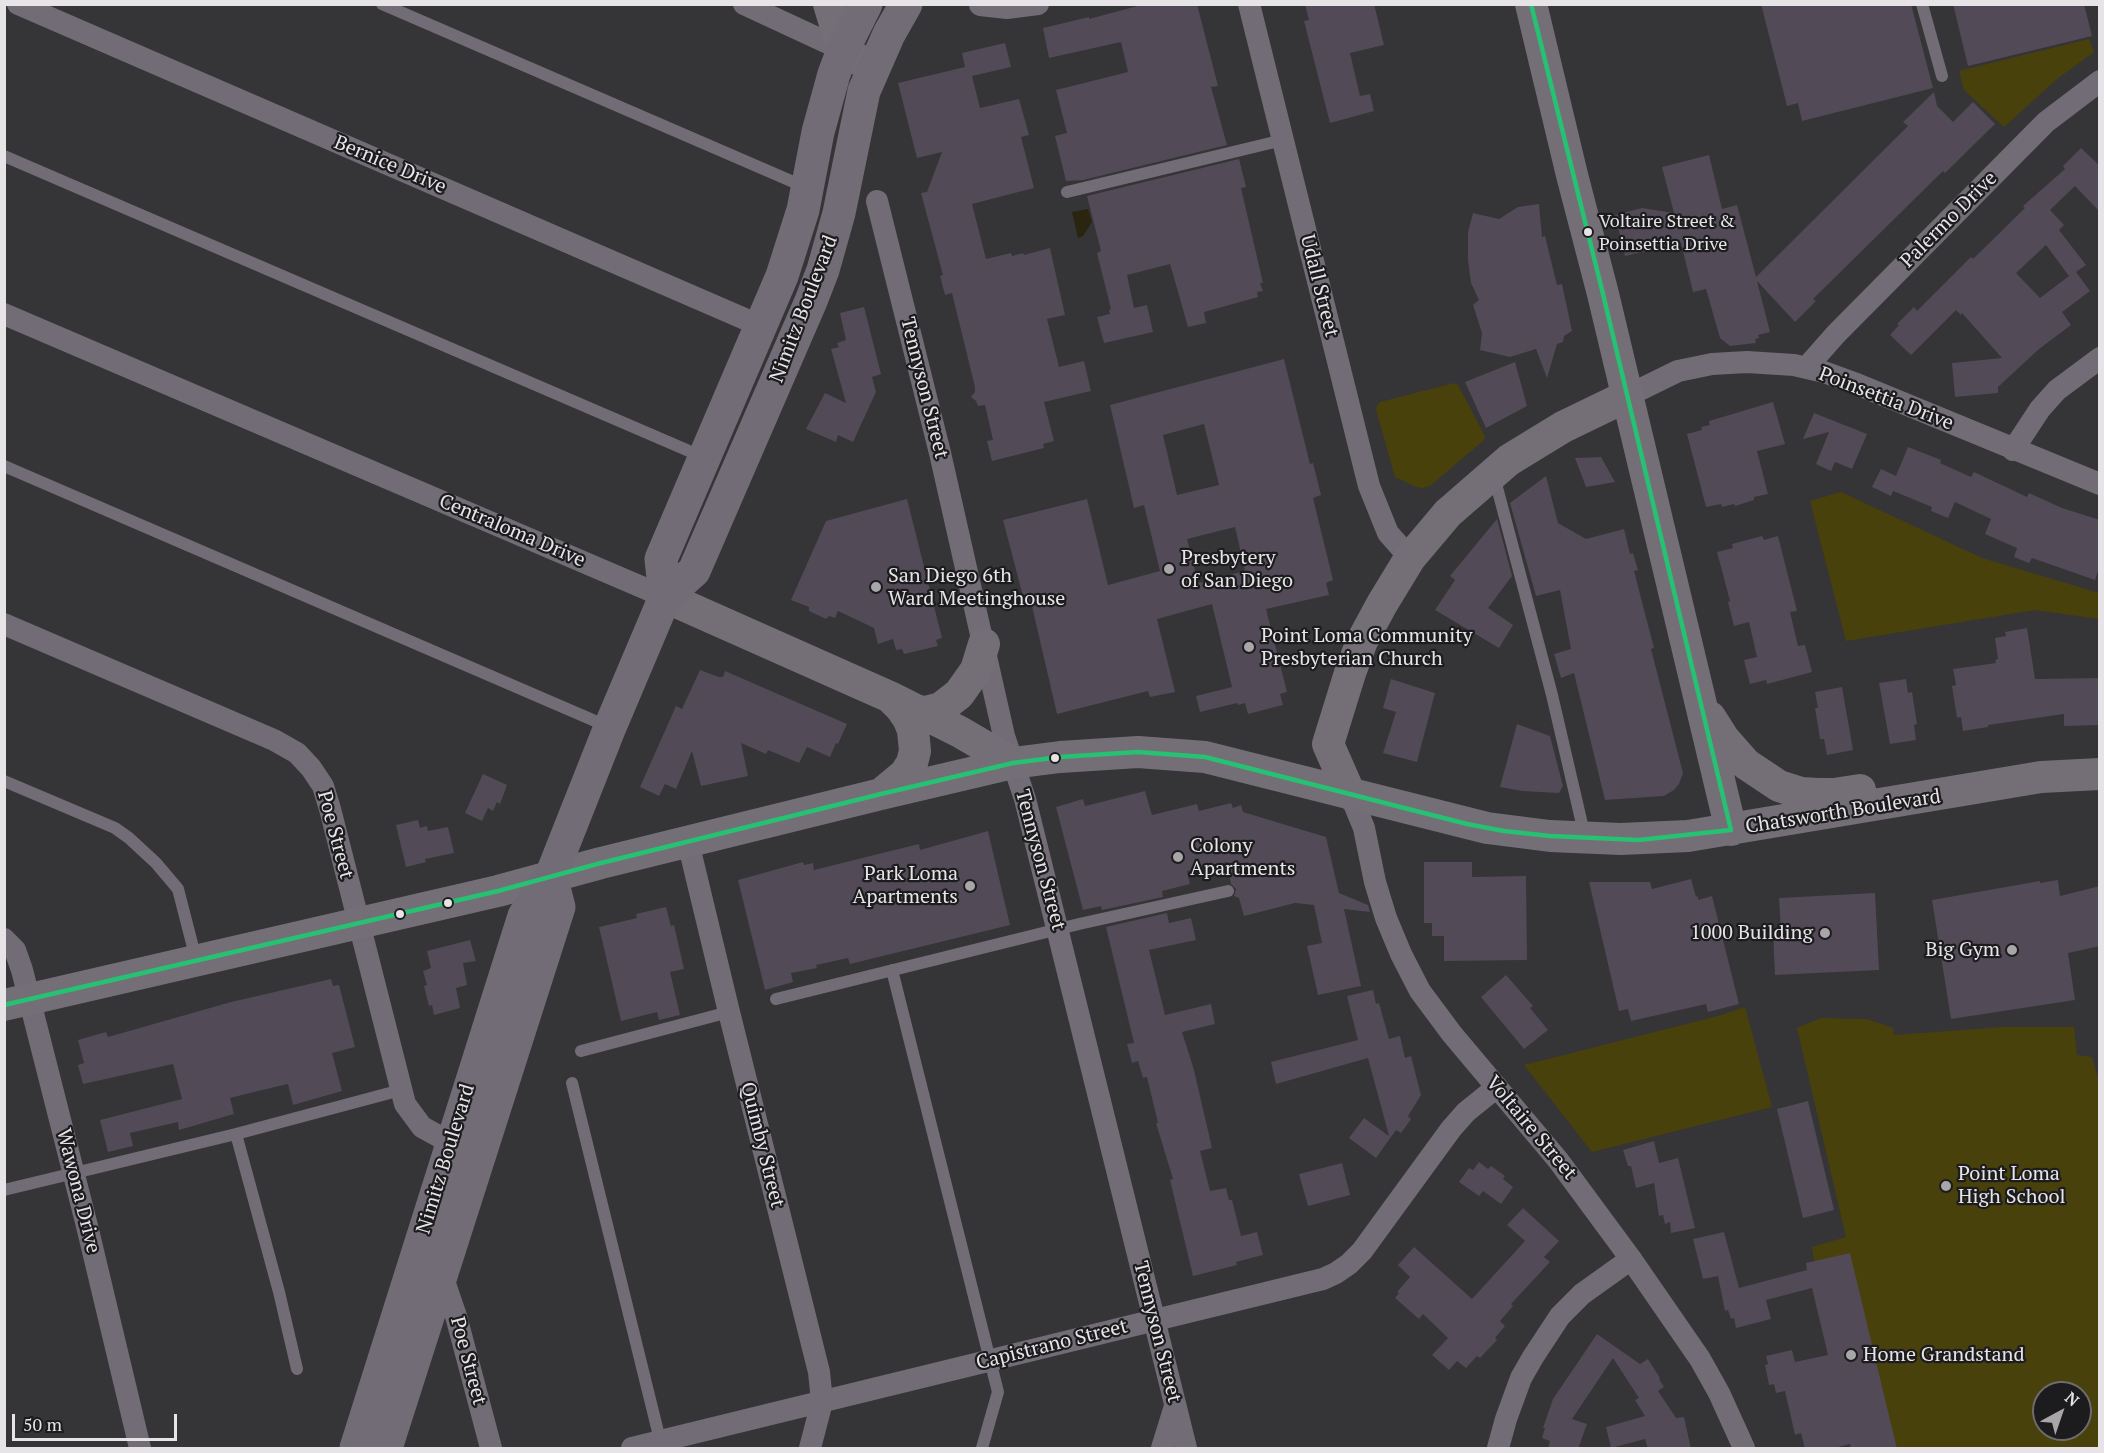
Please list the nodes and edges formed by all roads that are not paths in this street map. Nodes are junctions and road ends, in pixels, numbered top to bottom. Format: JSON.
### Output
{"nodes":[{"id":1,"x":18,"y":4,"type":"edge"},
{"id":2,"x":382,"y":4,"type":"edge"},
{"id":3,"x":744,"y":4,"type":"edge"},
{"id":4,"x":829,"y":4,"type":"edge"},
{"id":5,"x":866,"y":4,"type":"edge"},
{"id":6,"x":906,"y":4,"type":"edge"},
{"id":7,"x":1038,"y":4,"type":"edge"},
{"id":8,"x":1249,"y":4,"type":"edge"},
{"id":9,"x":1531,"y":4,"type":"edge"},
{"id":10,"x":1922,"y":4,"type":"edge"},
{"id":11,"x":980,"y":5,"type":"edge"},
{"id":12,"x":843,"y":50,"type":"junction"},
{"id":13,"x":872,"y":69,"type":"junction"},
{"id":14,"x":1942,"y":76,"type":"dead end"},
{"id":15,"x":2100,"y":81,"type":"edge"},
{"id":16,"x":1283,"y":140,"type":"junction"},
{"id":17,"x":4,"y":156,"type":"edge"},
{"id":18,"x":808,"y":188,"type":"junction"},
{"id":19,"x":1067,"y":192,"type":"dead end"},
{"id":20,"x":877,"y":201,"type":"dead end"},
{"id":21,"x":4,"y":314,"type":"edge"},
{"id":22,"x":761,"y":326,"type":"junction"},
{"id":23,"x":2100,"y":358,"type":"edge"},
{"id":24,"x":1806,"y":368,"type":"junction"},
{"id":25,"x":1627,"y":396,"type":"junction"},
{"id":26,"x":2013,"y":450,"type":"junction"},
{"id":27,"x":705,"y":458,"type":"junction"},
{"id":28,"x":4,"y":466,"type":"edge"},
{"id":29,"x":1493,"y":472,"type":"junction"},
{"id":30,"x":2100,"y":484,"type":"edge"},
{"id":31,"x":1410,"y":558,"type":"junction"},
{"id":32,"x":664,"y":597,"type":"junction"},
{"id":33,"x":4,"y":624,"type":"edge"},
{"id":34,"x":984,"y":644,"type":"junction"},
{"id":35,"x":890,"y":697,"type":"junction"},
{"id":36,"x":1700,"y":698,"type":"junction"},
{"id":37,"x":917,"y":711,"type":"junction"},
{"id":38,"x":610,"y":727,"type":"junction"},
{"id":39,"x":1012,"y":763,"type":"junction"},
{"id":40,"x":2100,"y":774,"type":"edge"},
{"id":41,"x":4,"y":781,"type":"edge"},
{"id":42,"x":1961,"y":792,"type":"junction"},
{"id":43,"x":881,"y":794,"type":"junction"},
{"id":44,"x":1350,"y":794,"type":"junction"},
{"id":45,"x":1731,"y":830,"type":"junction"},
{"id":46,"x":1586,"y":838,"type":"junction"},
{"id":47,"x":688,"y":842,"type":"junction"},
{"id":48,"x":551,"y":876,"type":"junction"},
{"id":49,"x":1228,"y":891,"type":"dead end"},
{"id":50,"x":360,"y":922,"type":"junction"},
{"id":51,"x":1059,"y":930,"type":"junction"},
{"id":52,"x":4,"y":939,"type":"edge"},
{"id":53,"x":197,"y":960,"type":"junction"},
{"id":54,"x":892,"y":970,"type":"junction"},
{"id":55,"x":776,"y":999,"type":"dead end"},
{"id":56,"x":17,"y":1002,"type":"edge"},
{"id":57,"x":729,"y":1012,"type":"junction"},
{"id":58,"x":581,"y":1051,"type":"dead end"},
{"id":59,"x":572,"y":1083,"type":"dead end"},
{"id":60,"x":1497,"y":1087,"type":"junction"},
{"id":61,"x":401,"y":1090,"type":"junction"},
{"id":62,"x":236,"y":1134,"type":"junction"},
{"id":63,"x":451,"y":1143,"type":"junction"},
{"id":64,"x":74,"y":1173,"type":"junction"},
{"id":65,"x":4,"y":1190,"type":"edge"},
{"id":66,"x":1631,"y":1259,"type":"junction"},
{"id":67,"x":442,"y":1275,"type":"junction"},
{"id":68,"x":1154,"y":1320,"type":"junction"},
{"id":69,"x":990,"y":1361,"type":"junction"},
{"id":70,"x":297,"y":1369,"type":"dead end"},
{"id":71,"x":822,"y":1402,"type":"junction"},
{"id":72,"x":1175,"y":1406,"type":"junction"},
{"id":73,"x":662,"y":1445,"type":"edge"},
{"id":74,"x":140,"y":1449,"type":"edge"},
{"id":75,"x":356,"y":1449,"type":"edge"},
{"id":76,"x":386,"y":1449,"type":"edge"},
{"id":77,"x":491,"y":1449,"type":"edge"},
{"id":78,"x":632,"y":1449,"type":"edge"},
{"id":79,"x":810,"y":1449,"type":"edge"},
{"id":80,"x":982,"y":1449,"type":"edge"},
{"id":81,"x":1162,"y":1449,"type":"edge"},
{"id":82,"x":1186,"y":1449,"type":"edge"},
{"id":83,"x":1498,"y":1449,"type":"edge"},
{"id":84,"x":1744,"y":1449,"type":"edge"}],
"edges":[{"from":1,"to":22,"type":"street","name":"Bernice Drive"},
{"from":2,"to":18,"type":"lane"},
{"from":3,"to":12,"type":"street"},
{"from":4,"to":12,"type":"main road"},
{"from":5,"to":12,"type":"main road","name":"Nimitz Boulevard"},
{"from":6,"to":13,"type":"main road","name":"Nimitz Boulevard"},
{"from":7,"to":11,"type":"street"},
{"from":8,"to":16,"type":"street","name":"Udall Street"},
{"from":9,"to":25,"type":"main road"},
{"from":10,"to":14,"type":"lane"},
{"from":12,"to":13,"type":"main road"},
{"from":12,"to":18,"type":"main road","name":"Nimitz Boulevard"},
{"from":13,"to":32,"type":"main road","name":"Nimitz Boulevard"},
{"from":15,"to":24,"type":"street","name":"Palermo Drive"},
{"from":16,"to":19,"type":"lane"},
{"from":16,"to":31,"type":"street","name":"Udall Street"},
{"from":17,"to":27,"type":"lane"},
{"from":18,"to":22,"type":"main road","name":"Nimitz Boulevard"},
{"from":20,"to":34,"type":"street","name":"Tennyson Street"},
{"from":21,"to":32,"type":"street","name":"Centraloma Drive"},
{"from":22,"to":27,"type":"main road","name":"Nimitz Boulevard"},
{"from":23,"to":26,"type":"street"},
{"from":24,"to":25,"type":"street","name":"Poinsettia Drive"},
{"from":24,"to":26,"type":"street","name":"Poinsettia Drive"},
{"from":25,"to":29,"type":"main road","name":"Poinsettia Drive"},
{"from":25,"to":36,"type":"main road"},
{"from":26,"to":30,"type":"street","name":"Poinsettia Drive"},
{"from":27,"to":32,"type":"main road","name":"Nimitz Boulevard"},
{"from":28,"to":38,"type":"lane"},
{"from":29,"to":31,"type":"main road","name":"Poinsettia Drive"},
{"from":29,"to":46,"type":"lane"},
{"from":31,"to":44,"type":"main road","name":"Poinsettia Drive"},
{"from":32,"to":35,"type":"main road","name":"Centraloma Drive"},
{"from":32,"to":38,"type":"main road","name":"Nimitz Boulevard"},
{"from":33,"to":50,"type":"street","name":"Poe Street"},
{"from":34,"to":37,"type":"main road"},
{"from":34,"to":39,"type":"street","name":"Tennyson Street"},
{"from":35,"to":37,"type":"main road","name":"Centraloma Drive"},
{"from":35,"to":43,"type":"main road"},
{"from":36,"to":42,"type":"main road"},
{"from":36,"to":45,"type":"main road"},
{"from":37,"to":39,"type":"main road","name":"Centraloma Drive"},
{"from":38,"to":48,"type":"main road","name":"Nimitz Boulevard"},
{"from":39,"to":43,"type":"main road","name":"Chatsworth Boulevard"},
{"from":39,"to":44,"type":"main road","name":"Chatsworth Boulevard"},
{"from":39,"to":51,"type":"street","name":"Tennyson Street"},
{"from":40,"to":42,"type":"main road","name":"Chatsworth Boulevard"},
{"from":41,"to":53,"type":"lane"},
{"from":42,"to":45,"type":"main road","name":"Chatsworth Boulevard"},
{"from":43,"to":47,"type":"main road","name":"Chatsworth Boulevard"},
{"from":44,"to":46,"type":"main road","name":"Chatsworth Boulevard"},
{"from":44,"to":60,"type":"street","name":"Voltaire Street"},
{"from":45,"to":46,"type":"main road","name":"Chatsworth Boulevard"},
{"from":47,"to":48,"type":"main road","name":"Chatsworth Boulevard"},
{"from":47,"to":57,"type":"street","name":"Quimby Street"},
{"from":48,"to":50,"type":"main road","name":"Chatsworth Boulevard"},
{"from":48,"to":63,"type":"main road","name":"Nimitz Boulevard"},
{"from":48,"to":67,"type":"main road","name":"Nimitz Boulevard"},
{"from":49,"to":51,"type":"lane"},
{"from":50,"to":53,"type":"main road","name":"Chatsworth Boulevard"},
{"from":50,"to":61,"type":"street","name":"Poe Street"},
{"from":51,"to":54,"type":"lane"},
{"from":51,"to":68,"type":"street","name":"Tennyson Street"},
{"from":52,"to":56,"type":"street","name":"Wawona Drive"},
{"from":53,"to":56,"type":"main road","name":"Chatsworth Boulevard"},
{"from":54,"to":55,"type":"lane"},
{"from":54,"to":69,"type":"lane"},
{"from":56,"to":64,"type":"street","name":"Wawona Drive"},
{"from":57,"to":58,"type":"lane"},
{"from":57,"to":71,"type":"street","name":"Quimby Street"},
{"from":59,"to":73,"type":"lane"},
{"from":60,"to":66,"type":"street","name":"Voltaire Street"},
{"from":60,"to":68,"type":"street","name":"Capistrano Street"},
{"from":61,"to":62,"type":"lane"},
{"from":61,"to":63,"type":"street","name":"Poe Street"},
{"from":62,"to":64,"type":"lane"},
{"from":62,"to":70,"type":"lane"},
{"from":63,"to":75,"type":"main road","name":"Nimitz Boulevard"},
{"from":64,"to":65,"type":"lane"},
{"from":64,"to":74,"type":"street","name":"Wawona Drive"},
{"from":66,"to":83,"type":"street"},
{"from":66,"to":84,"type":"street","name":"Voltaire Street"},
{"from":67,"to":76,"type":"main road","name":"Nimitz Boulevard"},
{"from":67,"to":77,"type":"street","name":"Poe Street"},
{"from":68,"to":69,"type":"street","name":"Capistrano Street"},
{"from":68,"to":72,"type":"street","name":"Tennyson Street"},
{"from":69,"to":71,"type":"street","name":"Capistrano Street"},
{"from":69,"to":80,"type":"lane"},
{"from":71,"to":73,"type":"street","name":"Capistrano Street"},
{"from":71,"to":79,"type":"street","name":"Quimby Street"},
{"from":72,"to":81,"type":"street"},
{"from":72,"to":82,"type":"street","name":"Tennyson Street"},
{"from":73,"to":78,"type":"street","name":"Capistrano Street"}]}
